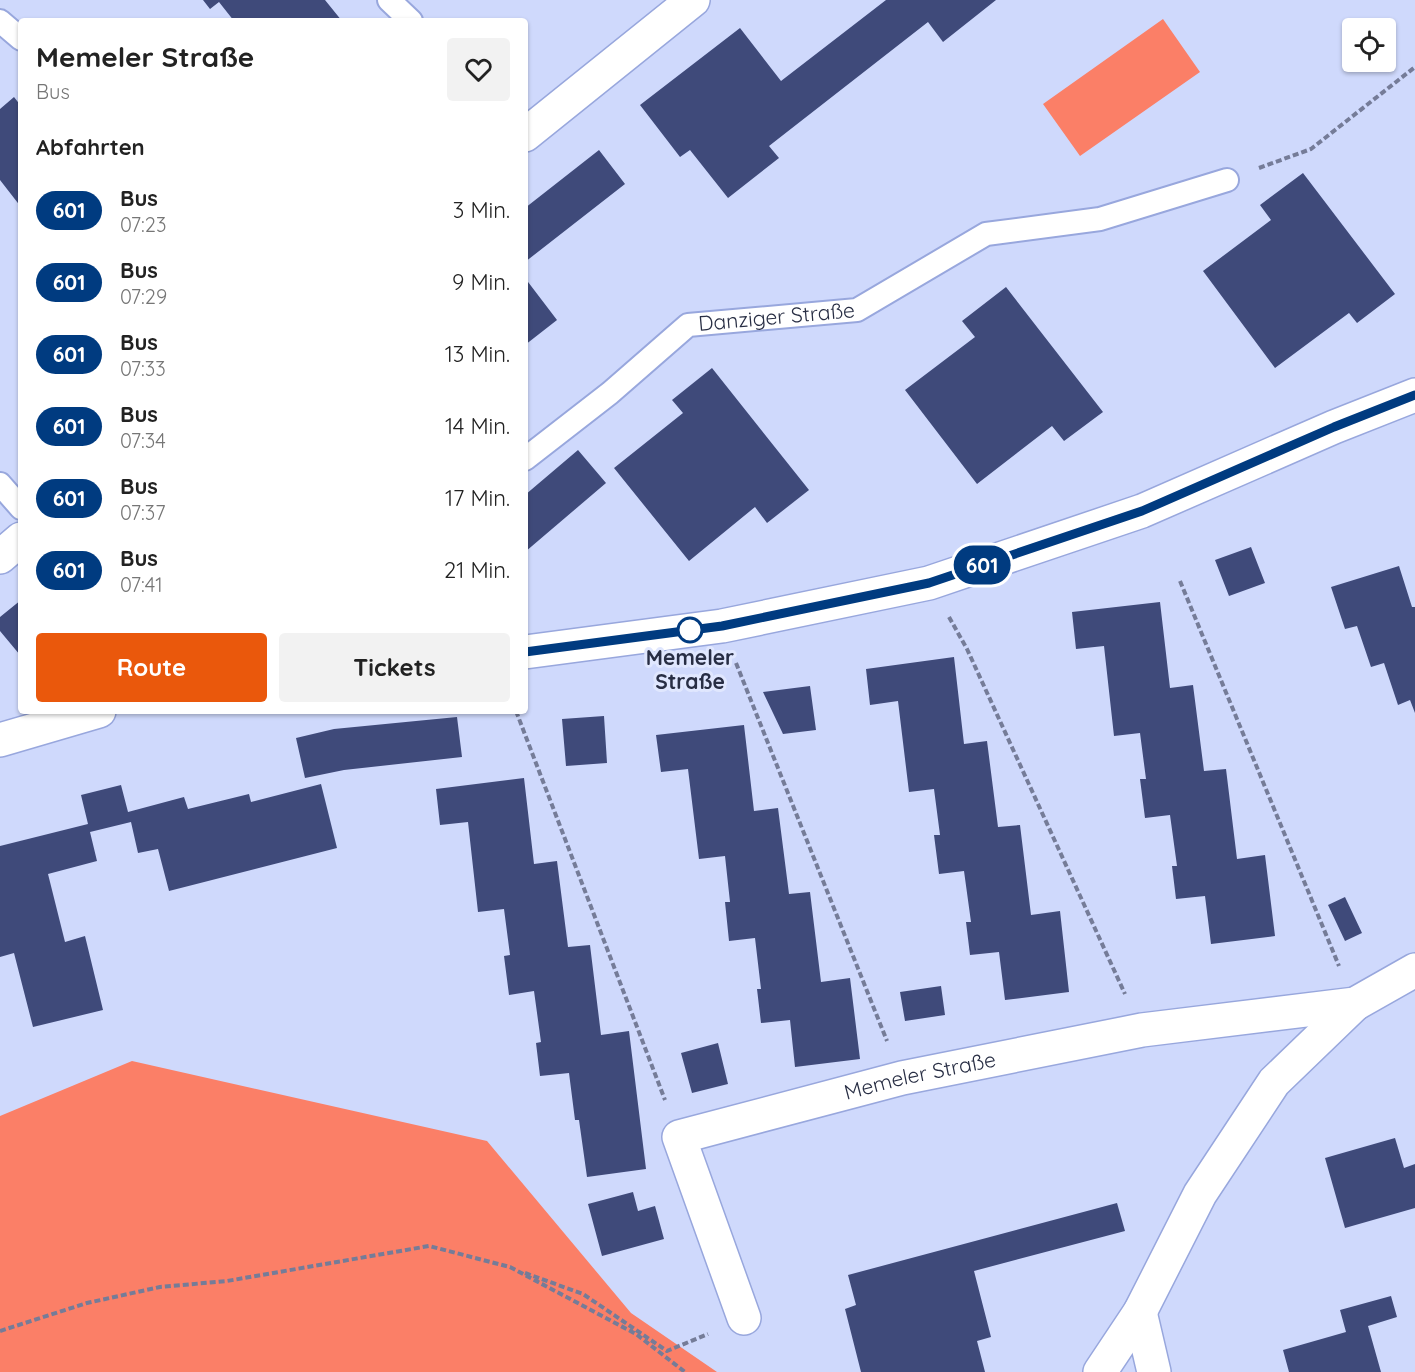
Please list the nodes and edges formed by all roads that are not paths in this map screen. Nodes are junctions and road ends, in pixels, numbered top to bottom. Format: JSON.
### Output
{"nodes":[{"id":1,"x":389,"y":0,"type":"edge"},
{"id":2,"x":693,"y":0,"type":"edge"},
{"id":3,"x":408,"y":18,"type":"edge"},
{"id":4,"x":0,"y":21,"type":"edge"},
{"id":5,"x":18,"y":36,"type":"edge"},
{"id":6,"x":528,"y":130,"type":"edge"},
{"id":7,"x":1227,"y":180,"type":"road end"},
{"id":8,"x":1415,"y":395,"type":"edge"},
{"id":9,"x":528,"y":457,"type":"edge"},
{"id":10,"x":0,"y":484,"type":"edge"},
{"id":11,"x":18,"y":505,"type":"edge"},
{"id":12,"x":18,"y":542,"type":"edge"},
{"id":13,"x":0,"y":557,"type":"edge"},
{"id":14,"x":528,"y":652,"type":"edge"},
{"id":15,"x":89,"y":714,"type":"edge"},
{"id":16,"x":0,"y":740,"type":"edge"},
{"id":17,"x":1415,"y":970,"type":"edge"},
{"id":18,"x":1355,"y":1004,"type":"junction"},
{"id":19,"x":1140,"y":1312,"type":"junction"},
{"id":20,"x":744,"y":1318,"type":"road end"},
{"id":21,"x":1100,"y":1372,"type":"edge"},
{"id":22,"x":1154,"y":1372,"type":"edge"}],
"edges":[{"from":1,"to":3,"type":"lane"},
{"from":2,"to":6,"type":"street"},
{"from":4,"to":5,"type":"lane"},
{"from":7,"to":9,"type":"lane","name":"Danziger Straße"},
{"from":8,"to":14,"type":"street"},
{"from":10,"to":11,"type":"lane"},
{"from":12,"to":13,"type":"street"},
{"from":15,"to":16,"type":"street"},
{"from":17,"to":18,"type":"street","name":"Memeler Straße"},
{"from":18,"to":19,"type":"street","name":"Memeler Straße"},
{"from":18,"to":20,"type":"street","name":"Memeler Straße"},
{"from":19,"to":21,"type":"street","name":"Memeler Straße"},
{"from":19,"to":22,"type":"street"}]}
